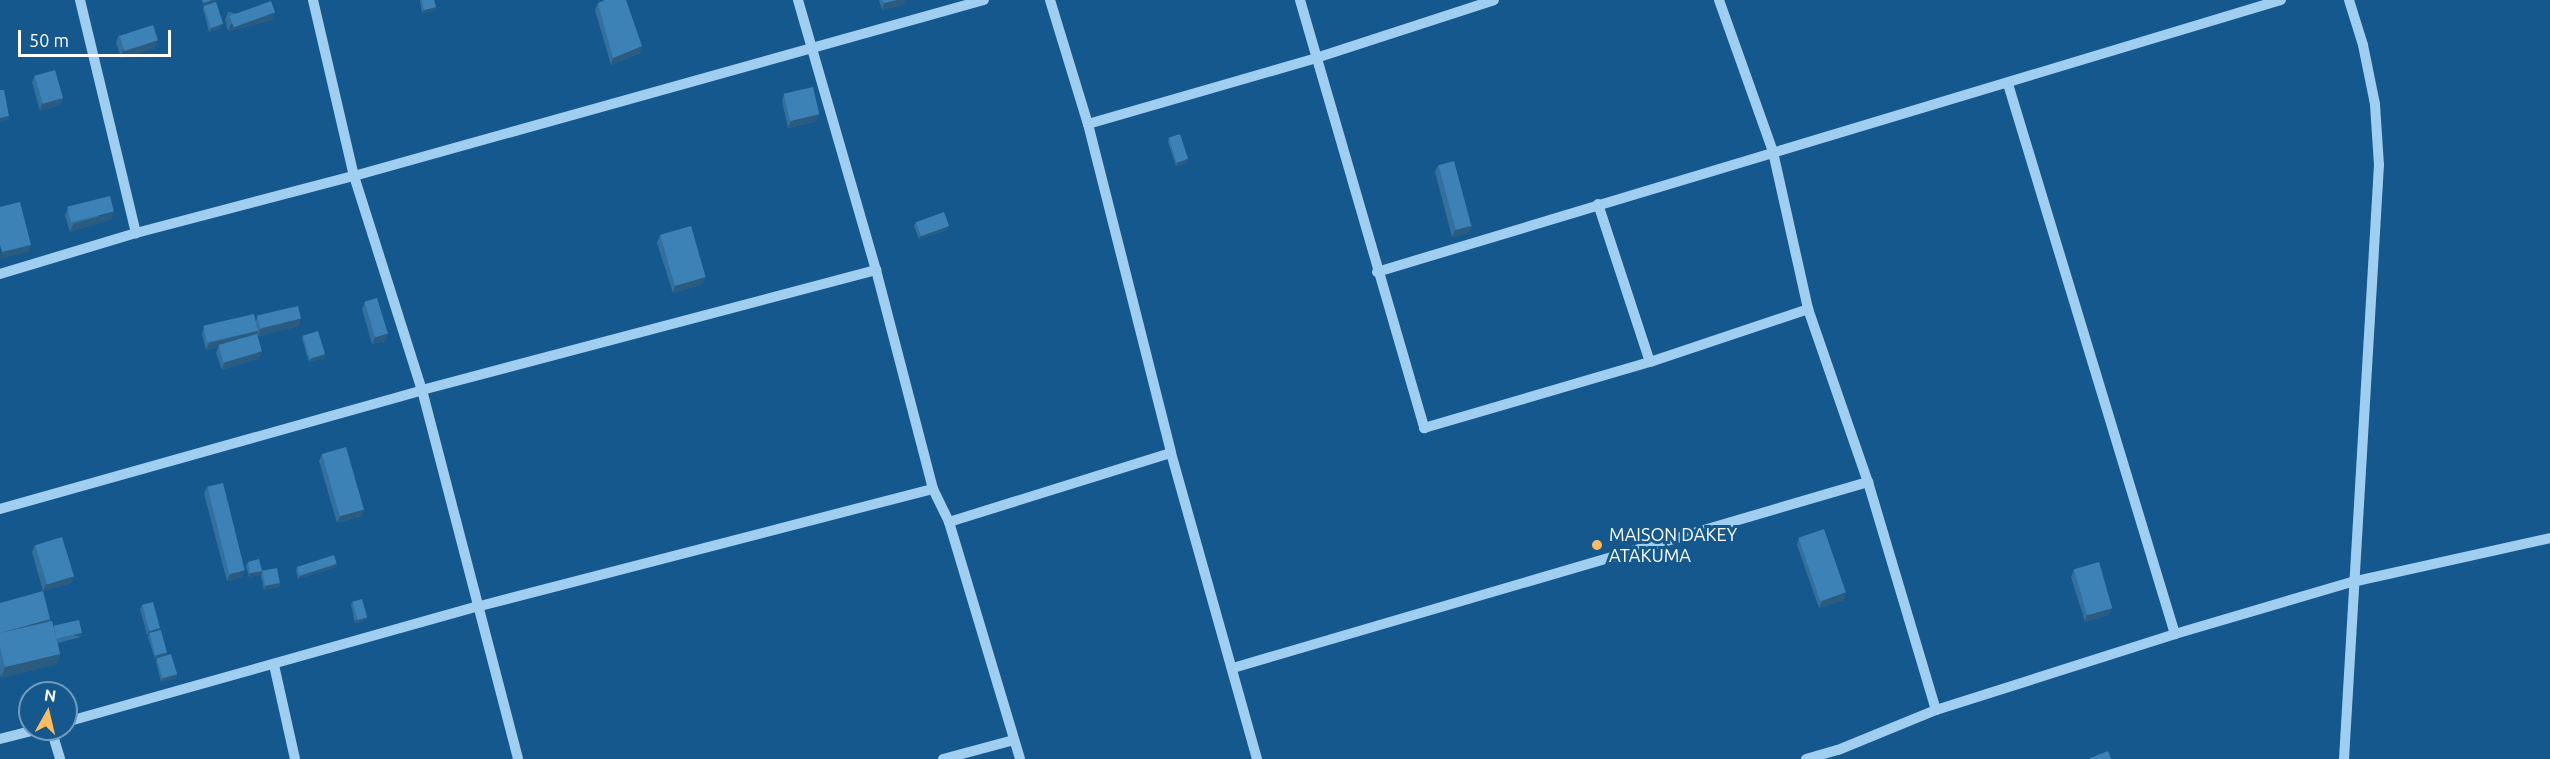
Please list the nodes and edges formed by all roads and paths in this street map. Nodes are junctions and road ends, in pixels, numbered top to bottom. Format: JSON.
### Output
{"nodes":[{"id":1,"x":80,"y":0,"type":"edge"},
{"id":2,"x":313,"y":0,"type":"edge"},
{"id":3,"x":798,"y":0,"type":"edge"},
{"id":4,"x":984,"y":0,"type":"edge"},
{"id":5,"x":1050,"y":0,"type":"edge"},
{"id":6,"x":1300,"y":0,"type":"edge"},
{"id":7,"x":1494,"y":0,"type":"edge"},
{"id":8,"x":1719,"y":0,"type":"edge"},
{"id":9,"x":2281,"y":0,"type":"edge"},
{"id":10,"x":2349,"y":0,"type":"edge"},
{"id":11,"x":811,"y":50,"type":"junction"},
{"id":12,"x":1316,"y":58,"type":"junction"},
{"id":13,"x":2008,"y":84,"type":"junction"},
{"id":14,"x":1088,"y":124,"type":"junction"},
{"id":15,"x":1773,"y":152,"type":"junction"},
{"id":16,"x":354,"y":176,"type":"junction"},
{"id":17,"x":1598,"y":204,"type":"junction"},
{"id":18,"x":136,"y":233,"type":"junction"},
{"id":19,"x":876,"y":270,"type":"junction"},
{"id":20,"x":1377,"y":272,"type":"junction"},
{"id":21,"x":0,"y":274,"type":"edge"},
{"id":22,"x":1808,"y":309,"type":"junction"},
{"id":23,"x":1650,"y":362,"type":"junction"},
{"id":24,"x":422,"y":390,"type":"junction"},
{"id":25,"x":1171,"y":453,"type":"junction"},
{"id":26,"x":1868,"y":482,"type":"junction"},
{"id":27,"x":933,"y":489,"type":"junction"},
{"id":28,"x":0,"y":509,"type":"edge"},
{"id":29,"x":949,"y":522,"type":"junction"},
{"id":30,"x":2550,"y":538,"type":"edge"},
{"id":31,"x":2352,"y":582,"type":"junction"},
{"id":32,"x":480,"y":606,"type":"junction"},
{"id":33,"x":2175,"y":633,"type":"junction"},
{"id":34,"x":274,"y":665,"type":"junction"},
{"id":35,"x":1233,"y":668,"type":"junction"},
{"id":36,"x":1936,"y":710,"type":"junction"},
{"id":37,"x":78,"y":719,"type":"edge"},
{"id":38,"x":18,"y":734,"type":"edge"},
{"id":39,"x":0,"y":739,"type":"edge"},
{"id":40,"x":1014,"y":740,"type":"junction"},
{"id":41,"x":55,"y":741,"type":"edge"},
{"id":42,"x":1839,"y":754,"type":"edge"},
{"id":43,"x":60,"y":759,"type":"edge"},
{"id":44,"x":295,"y":759,"type":"edge"},
{"id":45,"x":518,"y":759,"type":"edge"},
{"id":46,"x":943,"y":759,"type":"edge"},
{"id":47,"x":1020,"y":759,"type":"edge"},
{"id":48,"x":1257,"y":759,"type":"edge"},
{"id":49,"x":1806,"y":759,"type":"edge"},
{"id":50,"x":2344,"y":759,"type":"edge"}],
"edges":[{"from":1,"to":18,"type":"street"},
{"from":2,"to":16,"type":"street"},
{"from":3,"to":11,"type":"street"},
{"from":4,"to":11,"type":"street"},
{"from":5,"to":14,"type":"street"},
{"from":6,"to":12,"type":"street"},
{"from":7,"to":12,"type":"street"},
{"from":8,"to":15,"type":"street"},
{"from":9,"to":13,"type":"street"},
{"from":10,"to":31,"type":"street"},
{"from":11,"to":16,"type":"street"},
{"from":11,"to":19,"type":"street"},
{"from":12,"to":14,"type":"street"},
{"from":12,"to":20,"type":"street"},
{"from":13,"to":15,"type":"street"},
{"from":13,"to":33,"type":"street"},
{"from":14,"to":25,"type":"street"},
{"from":15,"to":17,"type":"street"},
{"from":15,"to":22,"type":"street"},
{"from":16,"to":18,"type":"street"},
{"from":16,"to":24,"type":"street"},
{"from":17,"to":20,"type":"street"},
{"from":17,"to":23,"type":"street"},
{"from":18,"to":21,"type":"street"},
{"from":19,"to":24,"type":"street"},
{"from":19,"to":27,"type":"street"},
{"from":20,"to":23,"type":"street"},
{"from":22,"to":23,"type":"street"},
{"from":22,"to":26,"type":"street"},
{"from":24,"to":28,"type":"street"},
{"from":24,"to":32,"type":"street"},
{"from":25,"to":29,"type":"street"},
{"from":25,"to":35,"type":"street"},
{"from":26,"to":35,"type":"street"},
{"from":26,"to":36,"type":"street"},
{"from":27,"to":29,"type":"street"},
{"from":27,"to":32,"type":"street"},
{"from":29,"to":40,"type":"street"},
{"from":30,"to":31,"type":"street"},
{"from":31,"to":33,"type":"street"},
{"from":31,"to":50,"type":"street"},
{"from":32,"to":34,"type":"street"},
{"from":32,"to":45,"type":"street"},
{"from":33,"to":36,"type":"street"},
{"from":34,"to":37,"type":"street"},
{"from":34,"to":44,"type":"street"},
{"from":35,"to":48,"type":"street"},
{"from":36,"to":42,"type":"street"},
{"from":38,"to":39,"type":"street"},
{"from":40,"to":46,"type":"street"},
{"from":40,"to":47,"type":"street"},
{"from":41,"to":43,"type":"street"},
{"from":42,"to":49,"type":"street"}]}
